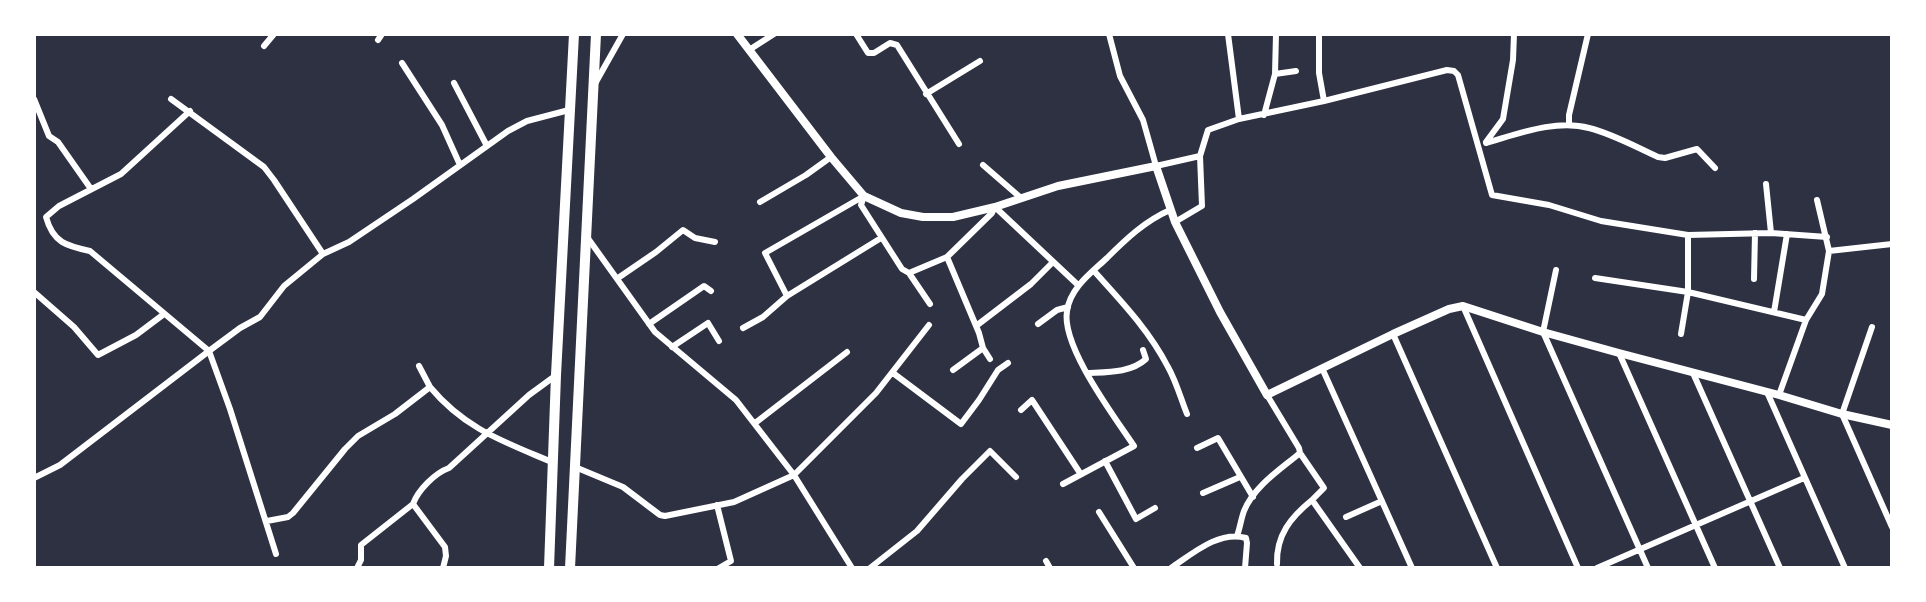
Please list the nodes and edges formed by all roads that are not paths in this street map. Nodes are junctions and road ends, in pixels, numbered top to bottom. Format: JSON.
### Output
{"nodes":[{"id":1,"x":274,"y":34,"type":"edge"},
{"id":2,"x":574,"y":34,"type":"edge"},
{"id":3,"x":596,"y":34,"type":"edge"},
{"id":4,"x":623,"y":34,"type":"edge"},
{"id":5,"x":737,"y":34,"type":"edge"},
{"id":6,"x":774,"y":34,"type":"edge"},
{"id":7,"x":856,"y":34,"type":"edge"},
{"id":8,"x":1109,"y":34,"type":"edge"},
{"id":9,"x":1228,"y":34,"type":"edge"},
{"id":10,"x":1276,"y":34,"type":"edge"},
{"id":11,"x":1319,"y":34,"type":"edge"},
{"id":12,"x":1514,"y":34,"type":"edge"},
{"id":13,"x":1588,"y":34,"type":"edge"},
{"id":14,"x":264,"y":46,"type":"dead end"},
{"id":15,"x":749,"y":50,"type":"junction"},
{"id":16,"x":980,"y":61,"type":"dead end"},
{"id":17,"x":402,"y":63,"type":"dead end"},
{"id":18,"x":1296,"y":71,"type":"dead end"},
{"id":19,"x":1275,"y":74,"type":"junction"},
{"id":20,"x":454,"y":83,"type":"dead end"},
{"id":21,"x":593,"y":89,"type":"junction"},
{"id":22,"x":926,"y":94,"type":"junction"},
{"id":23,"x":34,"y":99,"type":"edge"},
{"id":24,"x":171,"y":99,"type":"dead end"},
{"id":25,"x":1324,"y":101,"type":"junction"},
{"id":26,"x":569,"y":110,"type":"junction"},
{"id":27,"x":190,"y":111,"type":"junction"},
{"id":28,"x":1264,"y":115,"type":"junction"},
{"id":29,"x":1239,"y":119,"type":"junction"},
{"id":30,"x":1569,"y":125,"type":"junction"},
{"id":31,"x":1486,"y":143,"type":"junction"},
{"id":32,"x":959,"y":144,"type":"dead end"},
{"id":33,"x":487,"y":146,"type":"junction"},
{"id":34,"x":1479,"y":151,"type":"junction"},
{"id":35,"x":1200,"y":156,"type":"junction"},
{"id":36,"x":831,"y":157,"type":"junction"},
{"id":37,"x":460,"y":165,"type":"junction"},
{"id":38,"x":983,"y":165,"type":"dead end"},
{"id":39,"x":1156,"y":166,"type":"junction"},
{"id":40,"x":1715,"y":168,"type":"dead end"},
{"id":41,"x":1766,"y":184,"type":"dead end"},
{"id":42,"x":91,"y":189,"type":"junction"},
{"id":43,"x":864,"y":196,"type":"junction"},
{"id":44,"x":1021,"y":198,"type":"junction"},
{"id":45,"x":1817,"y":200,"type":"dead end"},
{"id":46,"x":760,"y":202,"type":"dead end"},
{"id":47,"x":995,"y":207,"type":"junction"},
{"id":48,"x":1170,"y":210,"type":"junction"},
{"id":49,"x":1175,"y":222,"type":"junction"},
{"id":50,"x":1755,"y":233,"type":"junction"},
{"id":51,"x":1771,"y":233,"type":"junction"},
{"id":52,"x":585,"y":234,"type":"junction"},
{"id":53,"x":1787,"y":234,"type":"junction"},
{"id":54,"x":1688,"y":235,"type":"junction"},
{"id":55,"x":1827,"y":237,"type":"junction"},
{"id":56,"x":881,"y":238,"type":"junction"},
{"id":57,"x":715,"y":242,"type":"dead end"},
{"id":58,"x":1892,"y":244,"type":"edge"},
{"id":59,"x":1829,"y":251,"type":"junction"},
{"id":60,"x":323,"y":254,"type":"junction"},
{"id":61,"x":947,"y":257,"type":"junction"},
{"id":62,"x":1053,"y":262,"type":"junction"},
{"id":63,"x":1556,"y":270,"type":"dead end"},
{"id":64,"x":1094,"y":271,"type":"junction"},
{"id":65,"x":909,"y":273,"type":"junction"},
{"id":66,"x":618,"y":278,"type":"junction"},
{"id":67,"x":1595,"y":278,"type":"dead end"},
{"id":68,"x":1754,"y":279,"type":"dead end"},
{"id":69,"x":1078,"y":285,"type":"junction"},
{"id":70,"x":711,"y":291,"type":"dead end"},
{"id":71,"x":34,"y":292,"type":"edge"},
{"id":72,"x":1688,"y":292,"type":"junction"},
{"id":73,"x":787,"y":296,"type":"junction"},
{"id":74,"x":930,"y":304,"type":"dead end"},
{"id":75,"x":1463,"y":306,"type":"junction"},
{"id":76,"x":1068,"y":307,"type":"junction"},
{"id":77,"x":1774,"y":312,"type":"junction"},
{"id":78,"x":164,"y":314,"type":"junction"},
{"id":79,"x":1806,"y":320,"type":"junction"},
{"id":80,"x":649,"y":324,"type":"junction"},
{"id":81,"x":1038,"y":324,"type":"dead end"},
{"id":82,"x":929,"y":325,"type":"dead end"},
{"id":83,"x":976,"y":326,"type":"junction"},
{"id":84,"x":1872,"y":327,"type":"dead end"},
{"id":85,"x":743,"y":328,"type":"dead end"},
{"id":86,"x":1543,"y":332,"type":"junction"},
{"id":87,"x":1393,"y":334,"type":"junction"},
{"id":88,"x":1681,"y":334,"type":"dead end"},
{"id":89,"x":719,"y":341,"type":"dead end"},
{"id":90,"x":672,"y":347,"type":"junction"},
{"id":91,"x":983,"y":348,"type":"junction"},
{"id":92,"x":1143,"y":350,"type":"dead end"},
{"id":93,"x":209,"y":351,"type":"junction"},
{"id":94,"x":847,"y":352,"type":"dead end"},
{"id":95,"x":1619,"y":353,"type":"junction"},
{"id":96,"x":990,"y":359,"type":"dead end"},
{"id":97,"x":1008,"y":363,"type":"dead end"},
{"id":98,"x":419,"y":366,"type":"dead end"},
{"id":99,"x":1322,"y":368,"type":"junction"},
{"id":100,"x":953,"y":370,"type":"dead end"},
{"id":101,"x":893,"y":373,"type":"junction"},
{"id":102,"x":1086,"y":373,"type":"junction"},
{"id":103,"x":1693,"y":373,"type":"junction"},
{"id":104,"x":556,"y":375,"type":"junction"},
{"id":105,"x":430,"y":387,"type":"junction"},
{"id":106,"x":1767,"y":392,"type":"junction"},
{"id":107,"x":1267,"y":395,"type":"junction"},
{"id":108,"x":1779,"y":395,"type":"junction"},
{"id":109,"x":1021,"y":410,"type":"dead end"},
{"id":110,"x":1187,"y":414,"type":"dead end"},
{"id":111,"x":1842,"y":414,"type":"junction"},
{"id":112,"x":755,"y":423,"type":"junction"},
{"id":113,"x":1892,"y":425,"type":"edge"},
{"id":114,"x":485,"y":434,"type":"junction"},
{"id":115,"x":1197,"y":448,"type":"dead end"},
{"id":116,"x":1300,"y":453,"type":"junction"},
{"id":117,"x":1105,"y":461,"type":"junction"},
{"id":118,"x":554,"y":463,"type":"junction"},
{"id":119,"x":575,"y":467,"type":"junction"},
{"id":120,"x":1080,"y":473,"type":"junction"},
{"id":121,"x":794,"y":475,"type":"junction"},
{"id":122,"x":1016,"y":477,"type":"dead end"},
{"id":123,"x":1240,"y":477,"type":"junction"},
{"id":124,"x":34,"y":478,"type":"edge"},
{"id":125,"x":1804,"y":478,"type":"junction"},
{"id":126,"x":1063,"y":484,"type":"dead end"},
{"id":127,"x":553,"y":488,"type":"junction"},
{"id":128,"x":574,"y":489,"type":"junction"},
{"id":129,"x":1203,"y":493,"type":"dead end"},
{"id":130,"x":1253,"y":497,"type":"junction"},
{"id":131,"x":1312,"y":500,"type":"junction"},
{"id":132,"x":1382,"y":501,"type":"junction"},
{"id":133,"x":1750,"y":501,"type":"junction"},
{"id":134,"x":413,"y":504,"type":"junction"},
{"id":135,"x":717,"y":505,"type":"junction"},
{"id":136,"x":1155,"y":508,"type":"dead end"},
{"id":137,"x":1099,"y":512,"type":"dead end"},
{"id":138,"x":1346,"y":517,"type":"dead end"},
{"id":139,"x":267,"y":521,"type":"junction"},
{"id":140,"x":1696,"y":525,"type":"junction"},
{"id":141,"x":1892,"y":527,"type":"edge"},
{"id":142,"x":1237,"y":536,"type":"junction"},
{"id":143,"x":1640,"y":549,"type":"junction"},
{"id":144,"x":276,"y":554,"type":"dead end"},
{"id":145,"x":1187,"y":557,"type":"junction"},
{"id":146,"x":1046,"y":561,"type":"dead end"},
{"id":147,"x":1277,"y":564,"type":"dead end"},
{"id":148,"x":1410,"y":567,"type":"edge"},
{"id":149,"x":357,"y":568,"type":"edge"},
{"id":150,"x":443,"y":568,"type":"edge"},
{"id":151,"x":549,"y":568,"type":"edge"},
{"id":152,"x":570,"y":568,"type":"edge"},
{"id":153,"x":719,"y":568,"type":"edge"},
{"id":154,"x":852,"y":568,"type":"edge"},
{"id":155,"x":870,"y":568,"type":"edge"},
{"id":156,"x":1050,"y":568,"type":"edge"},
{"id":157,"x":1134,"y":568,"type":"edge"},
{"id":158,"x":1171,"y":568,"type":"edge"},
{"id":159,"x":1189,"y":568,"type":"edge"},
{"id":160,"x":1245,"y":568,"type":"edge"},
{"id":161,"x":1360,"y":568,"type":"edge"},
{"id":162,"x":1497,"y":568,"type":"edge"},
{"id":163,"x":1578,"y":568,"type":"edge"},
{"id":164,"x":1597,"y":568,"type":"edge"},
{"id":165,"x":1648,"y":568,"type":"edge"},
{"id":166,"x":1715,"y":568,"type":"edge"},
{"id":167,"x":1780,"y":568,"type":"edge"},
{"id":168,"x":1845,"y":568,"type":"edge"}],
"edges":[{"from":1,"to":14,"type":"street"},
{"from":2,"to":26,"type":"main road"},
{"from":3,"to":21,"type":"main road"},
{"from":4,"to":21,"type":"street"},
{"from":5,"to":15,"type":"street"},
{"from":6,"to":15,"type":"street"},
{"from":7,"to":22,"type":"street"},
{"from":8,"to":39,"type":"street"},
{"from":9,"to":29,"type":"street"},
{"from":10,"to":19,"type":"street"},
{"from":11,"to":25,"type":"street"},
{"from":12,"to":31,"type":"street"},
{"from":13,"to":30,"type":"street"},
{"from":15,"to":36,"type":"street"},
{"from":16,"to":22,"type":"street"},
{"from":17,"to":37,"type":"street"},
{"from":18,"to":19,"type":"street"},
{"from":19,"to":28,"type":"street"},
{"from":20,"to":33,"type":"street"},
{"from":21,"to":52,"type":"main road"},
{"from":22,"to":32,"type":"street"},
{"from":23,"to":42,"type":"street"},
{"from":24,"to":27,"type":"street"},
{"from":25,"to":28,"type":"street"},
{"from":25,"to":34,"type":"street"},
{"from":26,"to":33,"type":"street"},
{"from":26,"to":104,"type":"main road"},
{"from":27,"to":42,"type":"street"},
{"from":27,"to":60,"type":"street"},
{"from":28,"to":29,"type":"street"},
{"from":29,"to":35,"type":"street"},
{"from":30,"to":31,"type":"street"},
{"from":30,"to":40,"type":"street"},
{"from":31,"to":34,"type":"street"},
{"from":33,"to":37,"type":"street"},
{"from":34,"to":54,"type":"street"},
{"from":35,"to":39,"type":"street"},
{"from":35,"to":49,"type":"street"},
{"from":36,"to":43,"type":"street"},
{"from":36,"to":46,"type":"street"},
{"from":37,"to":60,"type":"street"},
{"from":38,"to":44,"type":"street"},
{"from":39,"to":44,"type":"street"},
{"from":39,"to":48,"type":"street"},
{"from":41,"to":51,"type":"street"},
{"from":42,"to":78,"type":"street"},
{"from":43,"to":47,"type":"street"},
{"from":43,"to":56,"type":"street"},
{"from":43,"to":73,"type":"street"},
{"from":44,"to":47,"type":"street"},
{"from":45,"to":55,"type":"street"},
{"from":47,"to":61,"type":"street"},
{"from":47,"to":62,"type":"street"},
{"from":48,"to":49,"type":"street"},
{"from":48,"to":64,"type":"street"},
{"from":49,"to":107,"type":"street"},
{"from":50,"to":51,"type":"street"},
{"from":50,"to":54,"type":"street"},
{"from":50,"to":68,"type":"street"},
{"from":51,"to":53,"type":"street"},
{"from":52,"to":66,"type":"street"},
{"from":52,"to":119,"type":"main road"},
{"from":53,"to":55,"type":"street"},
{"from":53,"to":77,"type":"street"},
{"from":54,"to":72,"type":"street"},
{"from":55,"to":59,"type":"street"},
{"from":56,"to":65,"type":"street"},
{"from":56,"to":73,"type":"street"},
{"from":57,"to":66,"type":"street"},
{"from":58,"to":59,"type":"street"},
{"from":59,"to":79,"type":"street"},
{"from":60,"to":93,"type":"street"},
{"from":61,"to":65,"type":"street"},
{"from":61,"to":83,"type":"street"},
{"from":62,"to":69,"type":"street"},
{"from":62,"to":83,"type":"street"},
{"from":63,"to":86,"type":"street"},
{"from":64,"to":69,"type":"street"},
{"from":64,"to":110,"type":"street"},
{"from":65,"to":74,"type":"street"},
{"from":66,"to":80,"type":"street"},
{"from":67,"to":72,"type":"street"},
{"from":69,"to":76,"type":"street"},
{"from":70,"to":80,"type":"street"},
{"from":71,"to":78,"type":"street"},
{"from":72,"to":77,"type":"street"},
{"from":72,"to":88,"type":"street"},
{"from":73,"to":85,"type":"street"},
{"from":75,"to":86,"type":"street"},
{"from":75,"to":87,"type":"street"},
{"from":75,"to":163,"type":"street"},
{"from":76,"to":81,"type":"street"},
{"from":76,"to":102,"type":"street"},
{"from":77,"to":79,"type":"street"},
{"from":78,"to":93,"type":"street"},
{"from":79,"to":108,"type":"street"},
{"from":80,"to":90,"type":"street"},
{"from":82,"to":101,"type":"street"},
{"from":83,"to":91,"type":"street"},
{"from":84,"to":111,"type":"street"},
{"from":86,"to":95,"type":"street"},
{"from":86,"to":143,"type":"street"},
{"from":87,"to":99,"type":"street"},
{"from":87,"to":162,"type":"street"},
{"from":89,"to":90,"type":"street"},
{"from":90,"to":112,"type":"street"},
{"from":91,"to":96,"type":"street"},
{"from":91,"to":100,"type":"street"},
{"from":92,"to":102,"type":"street"},
{"from":93,"to":124,"type":"street"},
{"from":93,"to":139,"type":"street"},
{"from":94,"to":112,"type":"street"},
{"from":95,"to":103,"type":"street"},
{"from":95,"to":140,"type":"street"},
{"from":97,"to":101,"type":"street"},
{"from":98,"to":105,"type":"street"},
{"from":99,"to":107,"type":"street"},
{"from":99,"to":132,"type":"street"},
{"from":101,"to":121,"type":"street"},
{"from":102,"to":117,"type":"street"},
{"from":103,"to":106,"type":"street"},
{"from":103,"to":133,"type":"street"},
{"from":104,"to":114,"type":"street"},
{"from":104,"to":118,"type":"main road"},
{"from":105,"to":114,"type":"street"},
{"from":105,"to":139,"type":"street"},
{"from":106,"to":108,"type":"street"},
{"from":106,"to":125,"type":"street"},
{"from":107,"to":116,"type":"street"},
{"from":108,"to":111,"type":"street"},
{"from":109,"to":120,"type":"street"},
{"from":111,"to":113,"type":"street"},
{"from":111,"to":141,"type":"street"},
{"from":112,"to":121,"type":"street"},
{"from":114,"to":118,"type":"street"},
{"from":114,"to":134,"type":"street"},
{"from":115,"to":123,"type":"street"},
{"from":116,"to":130,"type":"street"},
{"from":116,"to":131,"type":"street"},
{"from":117,"to":120,"type":"street"},
{"from":117,"to":136,"type":"street"},
{"from":118,"to":127,"type":"main road"},
{"from":119,"to":128,"type":"main road"},
{"from":119,"to":135,"type":"street"},
{"from":120,"to":126,"type":"street"},
{"from":121,"to":135,"type":"street"},
{"from":121,"to":154,"type":"street"},
{"from":122,"to":155,"type":"street"},
{"from":123,"to":129,"type":"street"},
{"from":123,"to":130,"type":"street"},
{"from":125,"to":133,"type":"street"},
{"from":125,"to":168,"type":"street"},
{"from":127,"to":128,"type":"main road"},
{"from":127,"to":151,"type":"main road"},
{"from":128,"to":152,"type":"main road"},
{"from":130,"to":142,"type":"street"},
{"from":131,"to":147,"type":"street"},
{"from":131,"to":161,"type":"street"},
{"from":132,"to":138,"type":"street"},
{"from":132,"to":148,"type":"street"},
{"from":133,"to":140,"type":"street"},
{"from":133,"to":167,"type":"street"},
{"from":134,"to":149,"type":"street"},
{"from":134,"to":150,"type":"street"},
{"from":135,"to":153,"type":"street"},
{"from":137,"to":157,"type":"street"},
{"from":139,"to":144,"type":"street"},
{"from":140,"to":143,"type":"street"},
{"from":140,"to":166,"type":"street"},
{"from":142,"to":145,"type":"street"},
{"from":142,"to":160,"type":"street"},
{"from":143,"to":164,"type":"street"},
{"from":143,"to":165,"type":"street"},
{"from":145,"to":158,"type":"street"},
{"from":145,"to":159,"type":"street"},
{"from":146,"to":156,"type":"street"}]}
